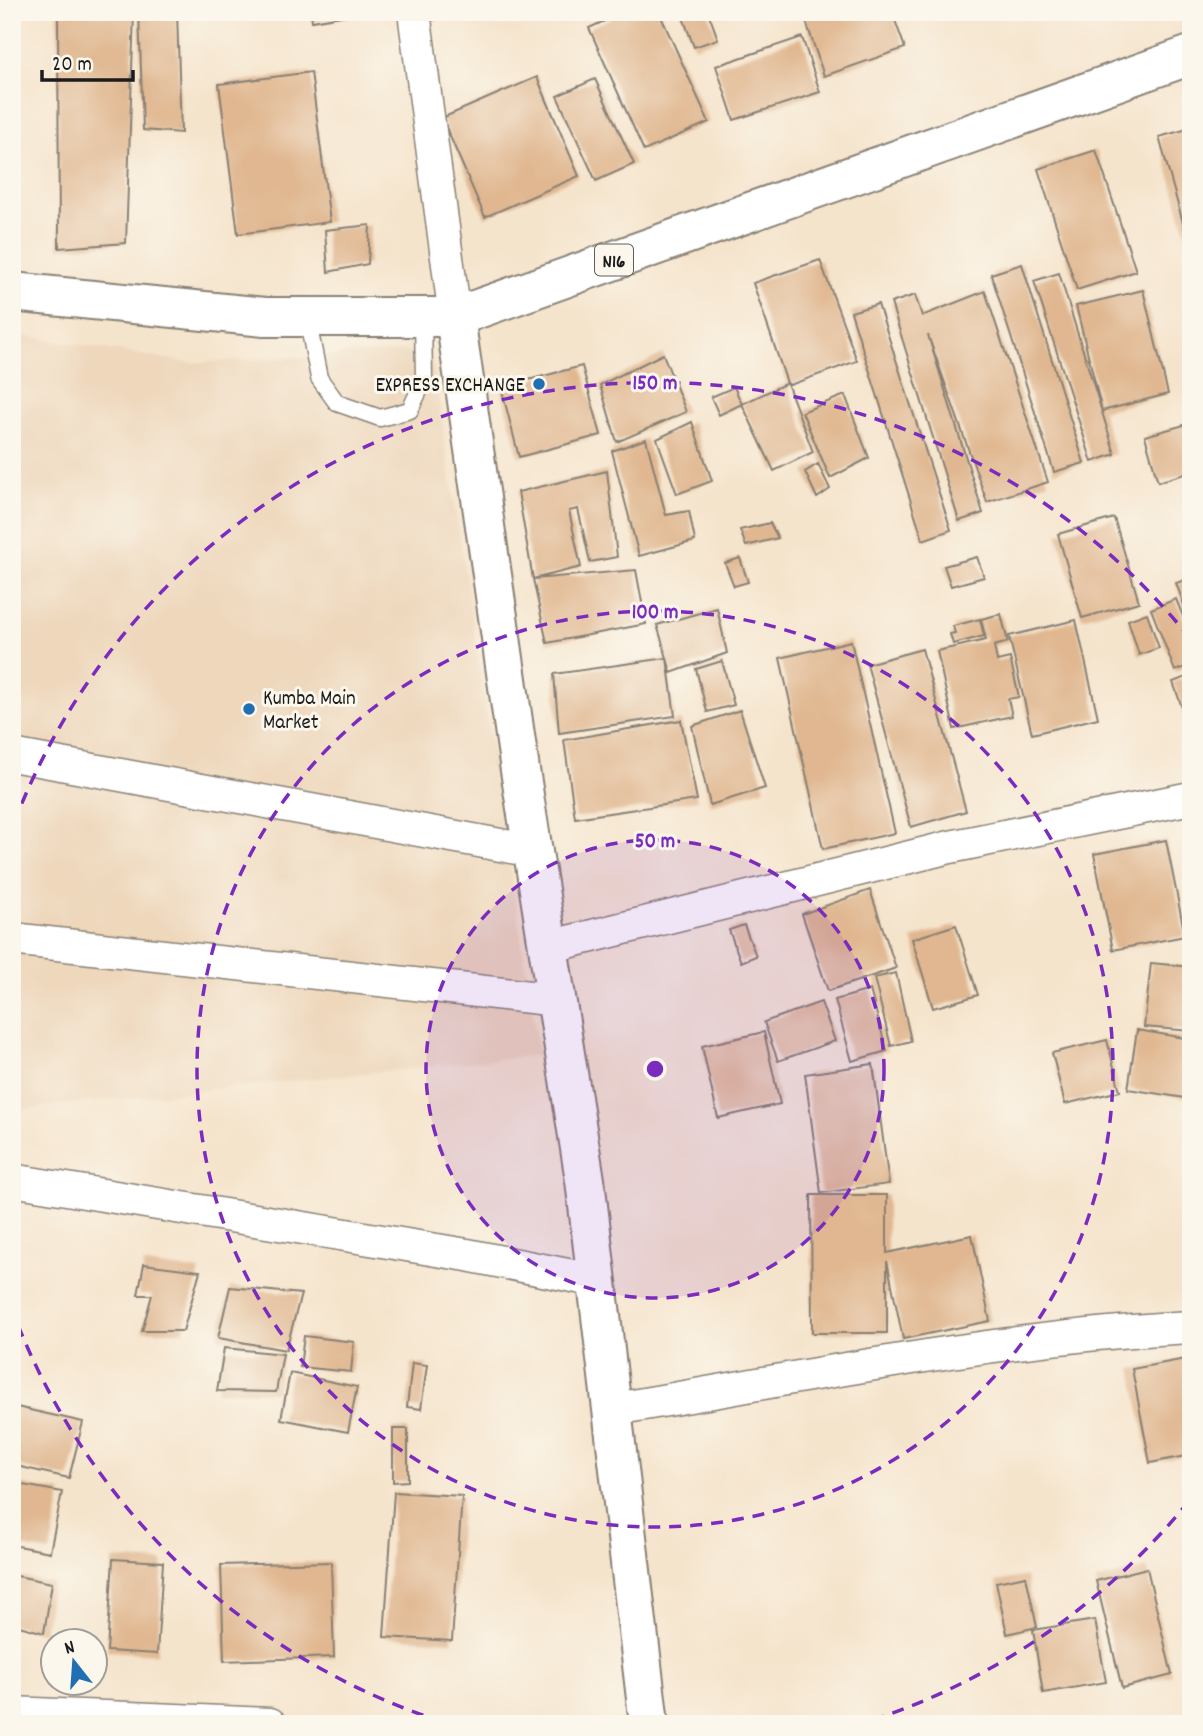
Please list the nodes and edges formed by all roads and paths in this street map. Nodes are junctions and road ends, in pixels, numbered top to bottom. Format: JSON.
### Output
{"nodes":[{"id":1,"x":415,"y":12,"type":"edge"},
{"id":2,"x":1191,"y":55,"type":"edge"},
{"id":3,"x":12,"y":292,"type":"edge"},
{"id":4,"x":307,"y":317,"type":"junction"},
{"id":5,"x":439,"y":317,"type":"junction"},
{"id":6,"x":12,"y":755,"type":"edge"},
{"id":7,"x":1191,"y":798,"type":"edge"},
{"id":8,"x":533,"y":851,"type":"junction"},
{"id":9,"x":12,"y":939,"type":"edge"},
{"id":10,"x":548,"y":947,"type":"junction"},
{"id":11,"x":557,"y":1000,"type":"junction"},
{"id":12,"x":12,"y":1180,"type":"edge"},
{"id":13,"x":598,"y":1282,"type":"junction"},
{"id":14,"x":1191,"y":1326,"type":"edge"},
{"id":15,"x":614,"y":1409,"type":"junction"},
{"id":16,"x":12,"y":1713,"type":"edge"},
{"id":17,"x":270,"y":1724,"type":"edge"},
{"id":18,"x":649,"y":1724,"type":"edge"}],
"edges":[{"from":1,"to":5,"type":"street"},
{"from":2,"to":5,"type":"main road","number":"N16"},
{"from":3,"to":4,"type":"main road","number":"N16"},
{"from":4,"to":5,"type":"main road","number":"N16"},
{"from":4,"to":5,"type":"lane"},
{"from":5,"to":8,"type":"main road"},
{"from":6,"to":8,"type":"street"},
{"from":7,"to":10,"type":"street"},
{"from":8,"to":10,"type":"main road"},
{"from":9,"to":11,"type":"street"},
{"from":10,"to":11,"type":"main road"},
{"from":11,"to":13,"type":"main road"},
{"from":12,"to":13,"type":"street"},
{"from":13,"to":15,"type":"main road"},
{"from":14,"to":15,"type":"street"},
{"from":15,"to":18,"type":"main road"},
{"from":16,"to":17,"type":"street"}]}
